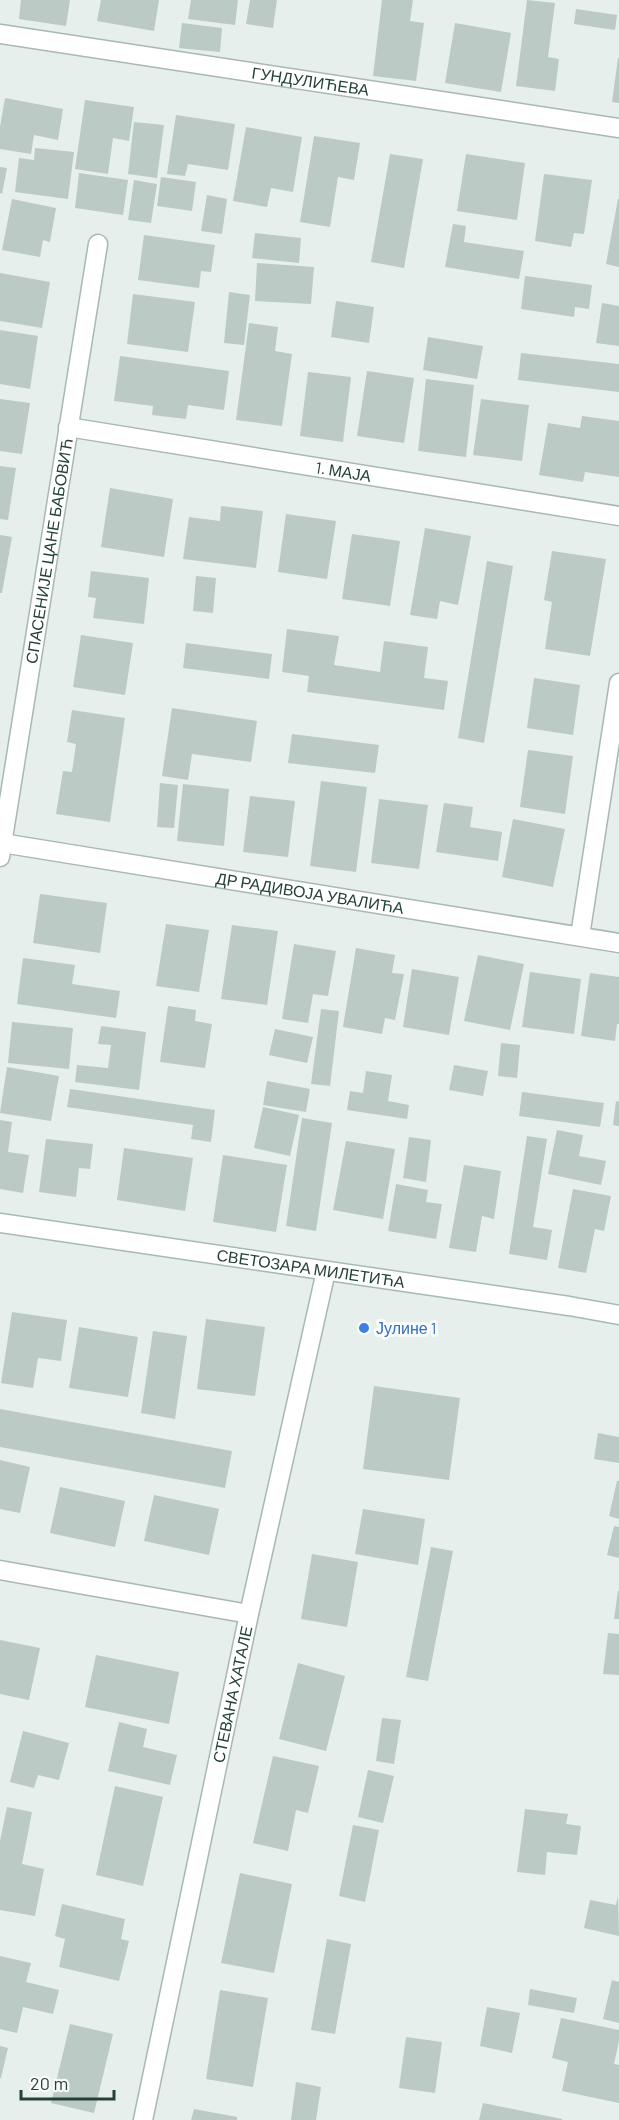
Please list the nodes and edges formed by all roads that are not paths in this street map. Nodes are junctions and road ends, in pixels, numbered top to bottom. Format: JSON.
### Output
{"nodes":[{"id":1,"x":0,"y":34,"type":"edge"},
{"id":2,"x":619,"y":128,"type":"edge"},
{"id":3,"x":98,"y":244,"type":"dead end"},
{"id":4,"x":68,"y":427,"type":"junction"},
{"id":5,"x":619,"y":516,"type":"edge"},
{"id":6,"x":619,"y":683,"type":"edge"},
{"id":7,"x":1,"y":850,"type":"edge"},
{"id":8,"x":580,"y":936,"type":"junction"},
{"id":9,"x":619,"y":943,"type":"edge"},
{"id":10,"x":0,"y":1223,"type":"edge"},
{"id":11,"x":326,"y":1271,"type":"junction"},
{"id":12,"x":619,"y":1315,"type":"edge"},
{"id":13,"x":0,"y":1570,"type":"edge"},
{"id":14,"x":249,"y":1614,"type":"junction"},
{"id":15,"x":143,"y":2120,"type":"edge"}],
"edges":[{"from":1,"to":2,"type":"street","name":"ГУНДУЛИЋЕВА"},
{"from":3,"to":4,"type":"street","name":"СПАСЕНИЈЕ ЦАНЕ БАБОВИЋ"},
{"from":4,"to":5,"type":"street","name":"1. МАЈА"},
{"from":4,"to":7,"type":"street","name":"СПАСЕНИЈЕ ЦАНЕ БАБОВИЋ"},
{"from":6,"to":8,"type":"street"},
{"from":7,"to":8,"type":"street","name":"ДР РАДИВОЈА УВАЛИЋА"},
{"from":8,"to":9,"type":"street","name":"ДР РАДИВОЈА УВАЛИЋА"},
{"from":10,"to":11,"type":"street","name":"СВЕТОЗАРА МИЛЕТИЋА"},
{"from":11,"to":12,"type":"street","name":"СВЕТОЗАРА МИЛЕТИЋА"},
{"from":11,"to":14,"type":"street","name":"СТЕВАНА ХАТАЛЕ"},
{"from":13,"to":14,"type":"street"},
{"from":14,"to":15,"type":"street","name":"СТЕВАНА ХАТАЛЕ"}]}
